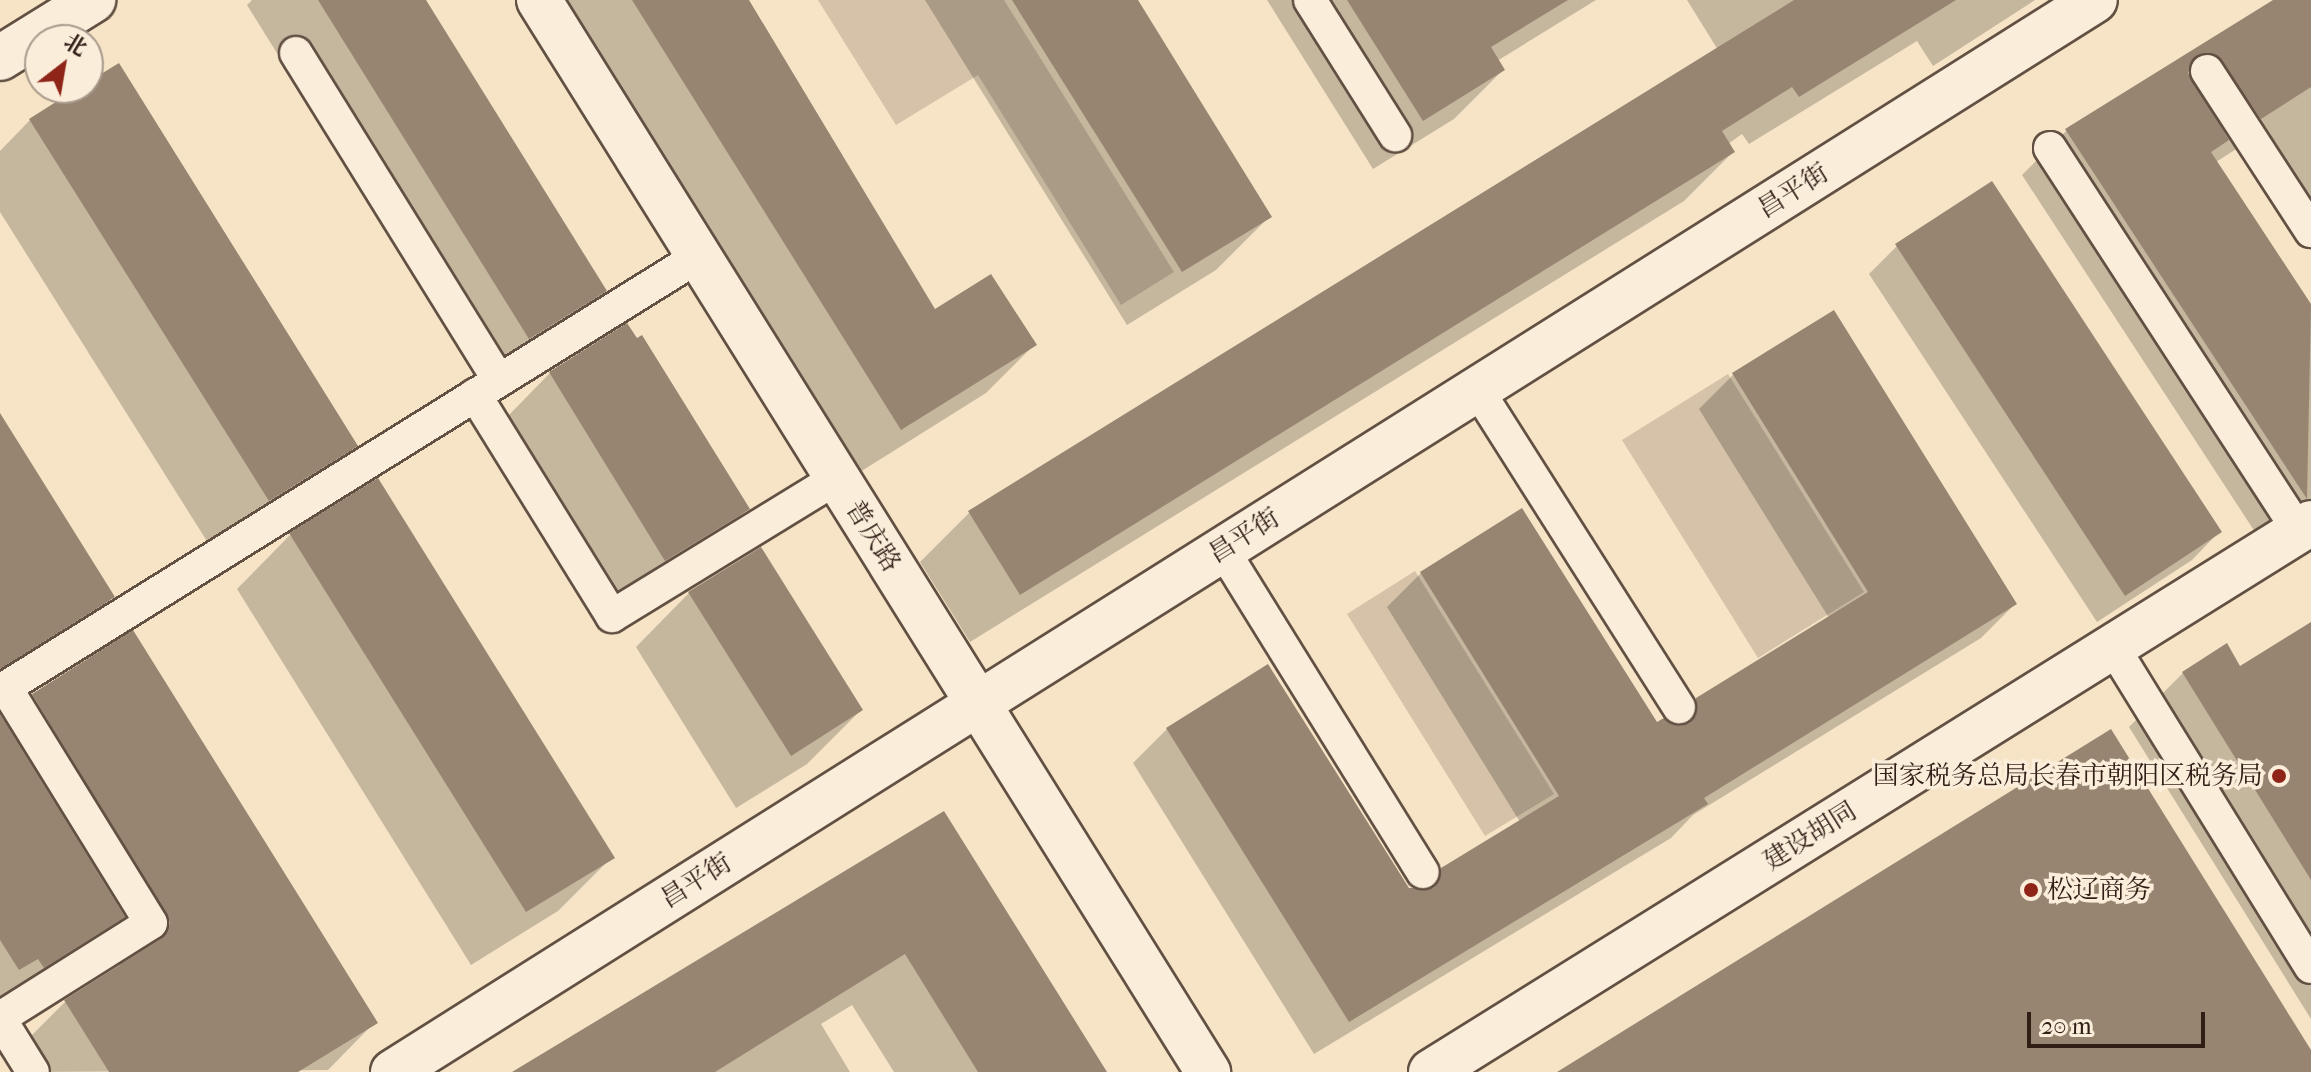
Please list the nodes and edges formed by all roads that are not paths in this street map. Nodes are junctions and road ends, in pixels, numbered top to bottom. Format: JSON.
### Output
{"nodes":[{"id":1,"x":93,"y":0,"type":"edge"},
{"id":2,"x":539,"y":0,"type":"edge"},
{"id":3,"x":1310,"y":0,"type":"edge"},
{"id":4,"x":2095,"y":0,"type":"edge"},
{"id":5,"x":296,"y":53,"type":"dead end"},
{"id":6,"x":0,"y":58,"type":"edge"},
{"id":7,"x":2207,"y":71,"type":"dead end"},
{"id":8,"x":1395,"y":135,"type":"dead end"},
{"id":9,"x":2050,"y":148,"type":"dead end"},
{"id":10,"x":2311,"y":231,"type":"edge"},
{"id":11,"x":699,"y":256,"type":"junction"},
{"id":12,"x":487,"y":388,"type":"junction"},
{"id":13,"x":1477,"y":389,"type":"junction"},
{"id":14,"x":837,"y":478,"type":"junction"},
{"id":15,"x":2305,"y":527,"type":"edge"},
{"id":16,"x":1223,"y":550,"type":"junction"},
{"id":17,"x":2113,"y":647,"type":"junction"},
{"id":18,"x":3,"y":690,"type":"edge"},
{"id":19,"x":978,"y":704,"type":"junction"},
{"id":20,"x":1679,"y":707,"type":"dead end"},
{"id":21,"x":1423,"y":872,"type":"dead end"},
{"id":22,"x":2311,"y":967,"type":"edge"},
{"id":23,"x":0,"y":1018,"type":"edge"},
{"id":24,"x":33,"y":1072,"type":"edge"},
{"id":25,"x":393,"y":1072,"type":"edge"},
{"id":26,"x":1208,"y":1072,"type":"edge"},
{"id":27,"x":1431,"y":1072,"type":"edge"}],
"edges":[{"from":1,"to":6,"type":"street"},
{"from":2,"to":11,"type":"street","name":"普庆路"},
{"from":3,"to":8,"type":"lane"},
{"from":4,"to":13,"type":"street","name":"昌平街"},
{"from":5,"to":12,"type":"lane"},
{"from":7,"to":10,"type":"lane"},
{"from":9,"to":15,"type":"lane"},
{"from":11,"to":12,"type":"lane"},
{"from":11,"to":14,"type":"street","name":"普庆路"},
{"from":12,"to":14,"type":"lane"},
{"from":12,"to":18,"type":"lane"},
{"from":13,"to":16,"type":"street","name":"昌平街"},
{"from":13,"to":20,"type":"lane"},
{"from":14,"to":19,"type":"street","name":"普庆路"},
{"from":15,"to":17,"type":"street","name":"建设胡同"},
{"from":16,"to":19,"type":"street","name":"昌平街"},
{"from":16,"to":21,"type":"lane"},
{"from":17,"to":22,"type":"lane"},
{"from":17,"to":27,"type":"street","name":"建设胡同"},
{"from":18,"to":23,"type":"lane"},
{"from":19,"to":25,"type":"street","name":"昌平街"},
{"from":19,"to":26,"type":"street","name":"普庆路"},
{"from":23,"to":24,"type":"lane"}]}
